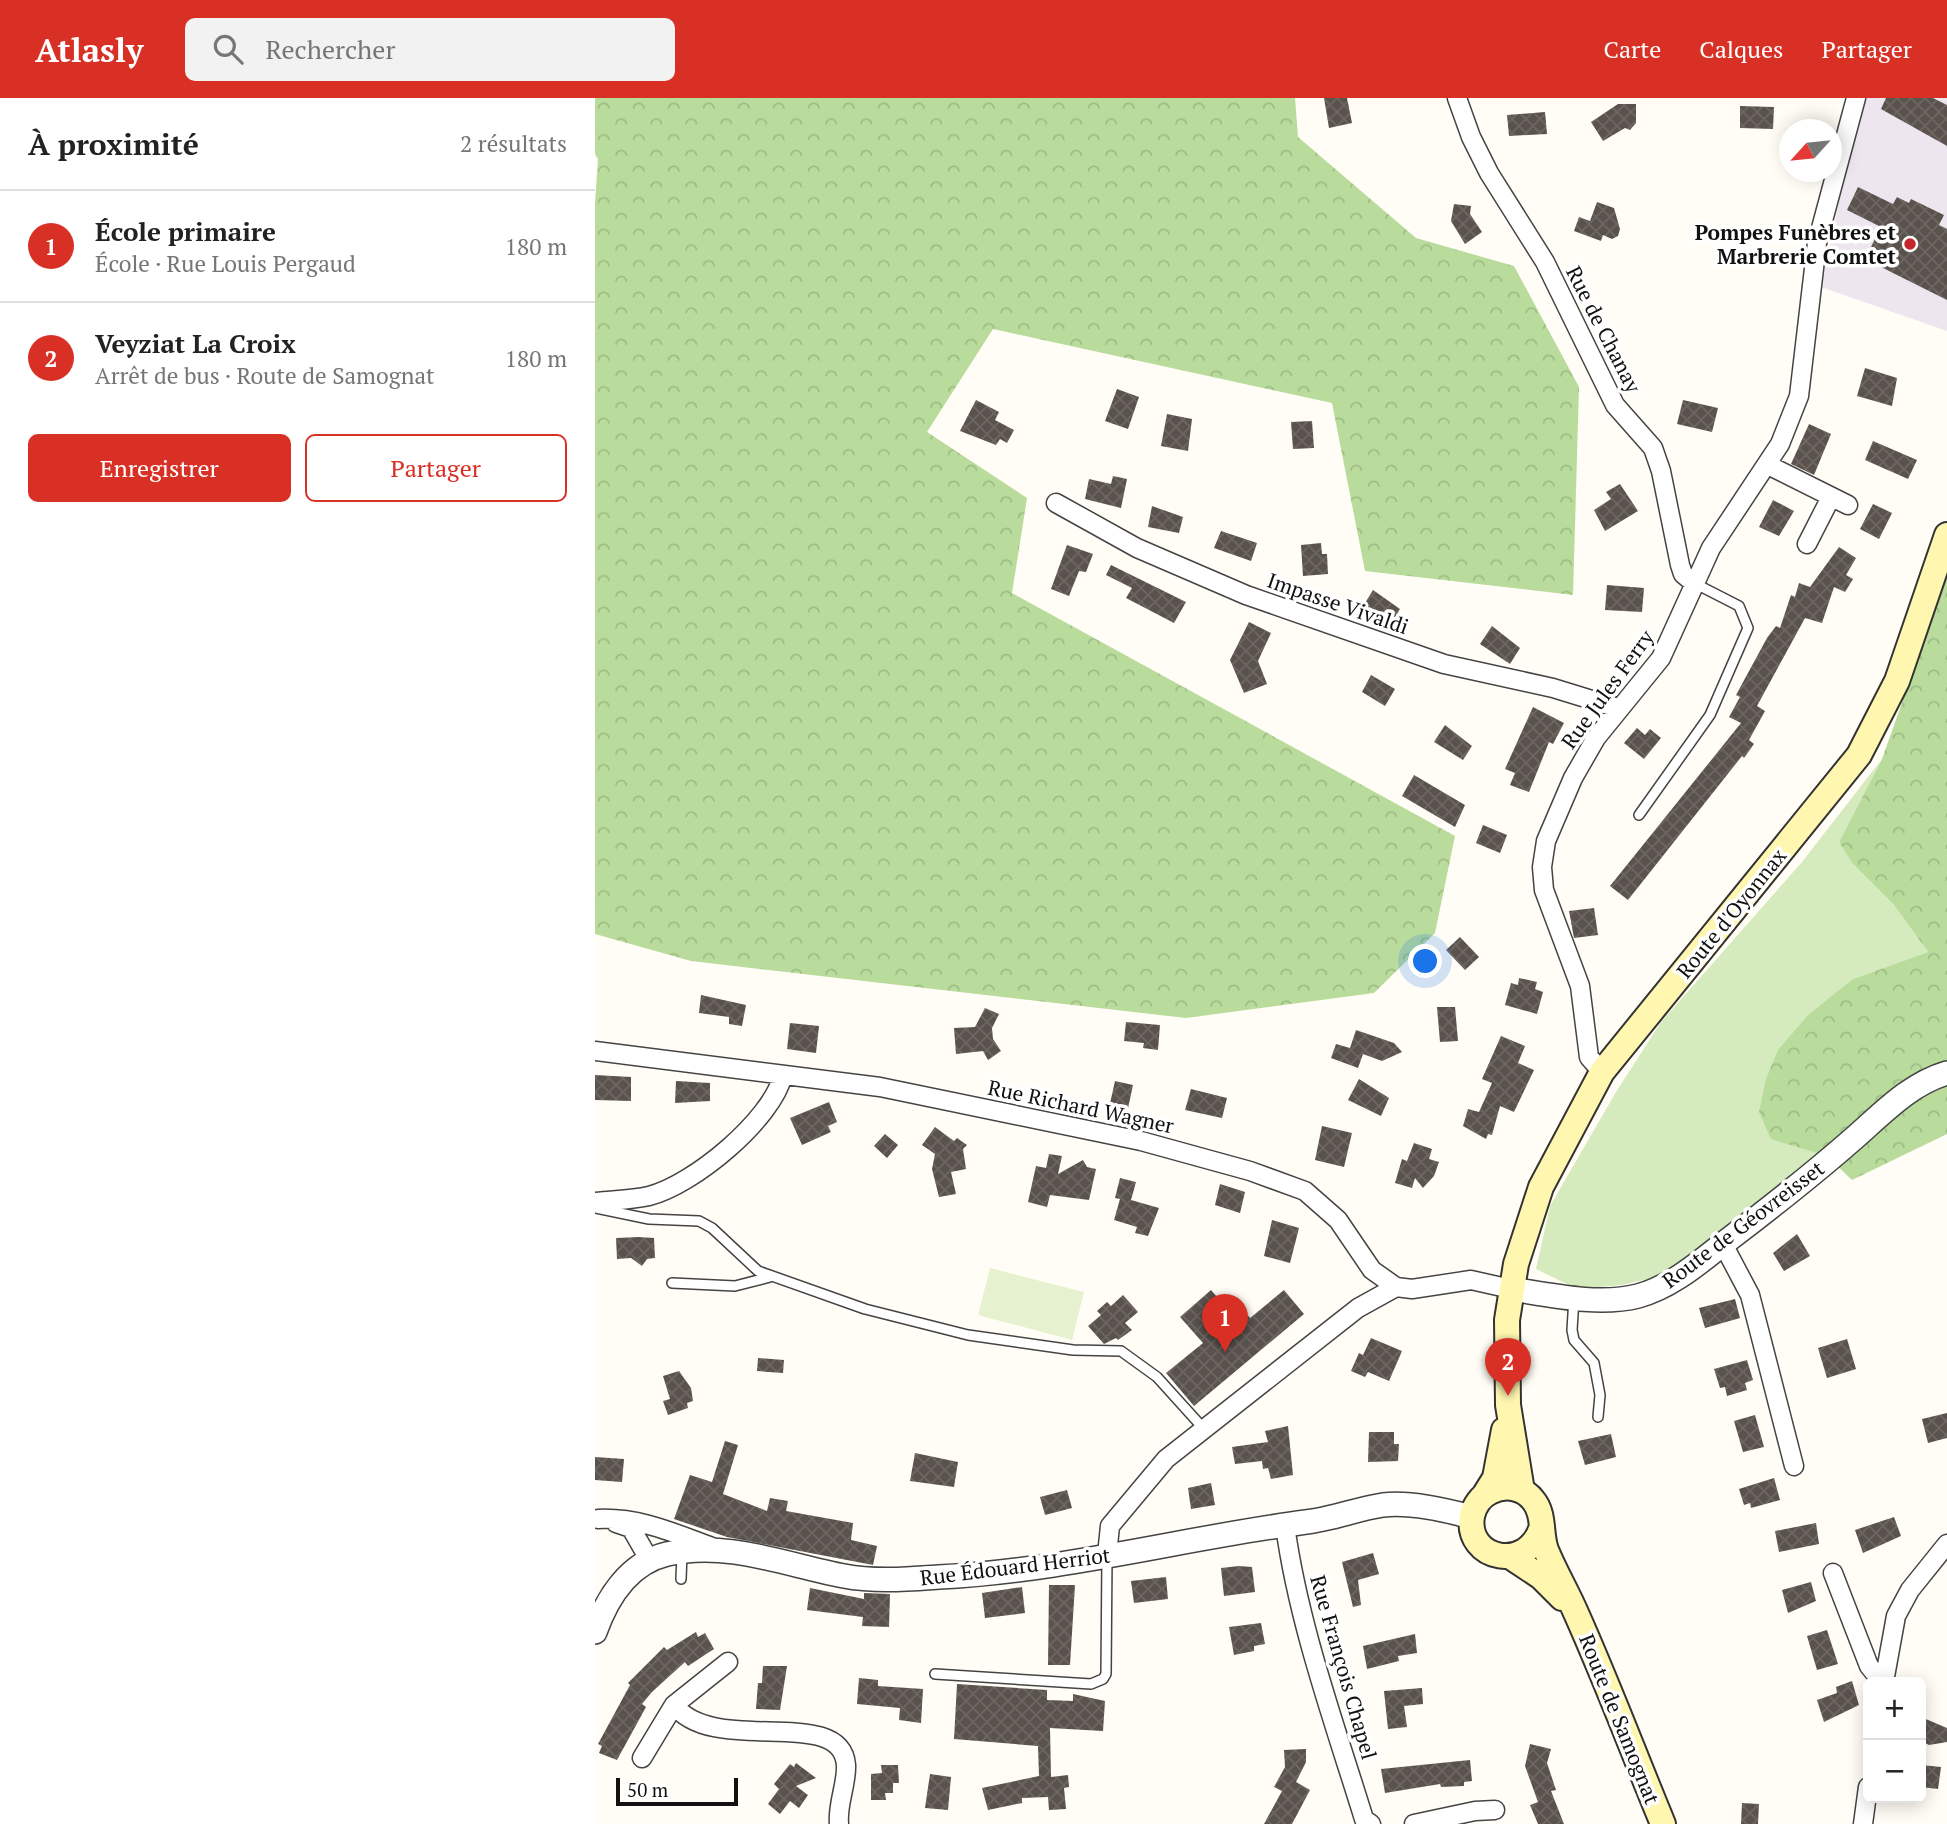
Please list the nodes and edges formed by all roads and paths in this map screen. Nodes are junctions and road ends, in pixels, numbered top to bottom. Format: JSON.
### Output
{"nodes":[{"id":1,"x":1457,"y":98,"type":"edge"},
{"id":2,"x":1856,"y":98,"type":"edge"},
{"id":3,"x":1768,"y":465,"type":"junction"},
{"id":4,"x":1831,"y":497,"type":"junction"},
{"id":5,"x":1056,"y":503,"type":"dead end"},
{"id":6,"x":1848,"y":505,"type":"dead end"},
{"id":7,"x":1947,"y":535,"type":"edge"},
{"id":8,"x":1807,"y":544,"type":"dead end"},
{"id":9,"x":1694,"y":583,"type":"junction"},
{"id":10,"x":1618,"y":708,"type":"junction"},
{"id":11,"x":1639,"y":815,"type":"dead end"},
{"id":12,"x":595,"y":1051,"type":"edge"},
{"id":13,"x":1602,"y":1072,"type":"junction"},
{"id":14,"x":1947,"y":1073,"type":"edge"},
{"id":15,"x":783,"y":1075,"type":"junction"},
{"id":16,"x":595,"y":1202,"type":"edge"},
{"id":17,"x":595,"y":1208,"type":"edge"},
{"id":18,"x":1723,"y":1244,"type":"junction"},
{"id":19,"x":770,"y":1277,"type":"junction"},
{"id":20,"x":672,"y":1283,"type":"dead end"},
{"id":21,"x":1396,"y":1287,"type":"junction"},
{"id":22,"x":1511,"y":1289,"type":"junction"},
{"id":23,"x":1574,"y":1297,"type":"junction"},
{"id":24,"x":1508,"y":1405,"type":"junction"},
{"id":25,"x":1598,"y":1417,"type":"dead end"},
{"id":26,"x":1203,"y":1429,"type":"junction"},
{"id":27,"x":1794,"y":1466,"type":"dead end"},
{"id":28,"x":1522,"y":1491,"type":"junction"},
{"id":29,"x":1485,"y":1494,"type":"junction"},
{"id":30,"x":1472,"y":1517,"type":"junction"},
{"id":31,"x":596,"y":1519,"type":"edge"},
{"id":32,"x":1285,"y":1525,"type":"junction"},
{"id":33,"x":1542,"y":1526,"type":"junction"},
{"id":34,"x":1947,"y":1545,"type":"edge"},
{"id":35,"x":682,"y":1552,"type":"junction"},
{"id":36,"x":724,"y":1552,"type":"junction"},
{"id":37,"x":1107,"y":1555,"type":"junction"},
{"id":38,"x":1511,"y":1557,"type":"junction"},
{"id":39,"x":650,"y":1561,"type":"junction"},
{"id":40,"x":1833,"y":1573,"type":"dead end"},
{"id":41,"x":681,"y":1579,"type":"dead end"},
{"id":42,"x":1576,"y":1614,"type":"junction"},
{"id":43,"x":595,"y":1632,"type":"edge"},
{"id":44,"x":728,"y":1662,"type":"dead end"},
{"id":45,"x":935,"y":1674,"type":"dead end"},
{"id":46,"x":1879,"y":1677,"type":"edge"},
{"id":47,"x":1884,"y":1677,"type":"edge"},
{"id":48,"x":674,"y":1705,"type":"junction"},
{"id":49,"x":642,"y":1758,"type":"dead end"},
{"id":50,"x":1866,"y":1803,"type":"edge"},
{"id":51,"x":1495,"y":1810,"type":"dead end"},
{"id":52,"x":1362,"y":1822,"type":"edge"},
{"id":53,"x":839,"y":1824,"type":"edge"},
{"id":54,"x":1414,"y":1824,"type":"edge"},
{"id":55,"x":1663,"y":1824,"type":"edge"},
{"id":56,"x":1863,"y":1824,"type":"edge"}],
"edges":[{"from":1,"to":9,"type":"street","name":"Rue de Chanay"},
{"from":2,"to":3,"type":"street","name":"Rue Jules Ferry"},
{"from":3,"to":4,"type":"street"},
{"from":3,"to":9,"type":"street","name":"Rue Jules Ferry"},
{"from":4,"to":6,"type":"street"},
{"from":4,"to":8,"type":"street"},
{"from":5,"to":10,"type":"street","name":"Impasse Vivaldi"},
{"from":7,"to":13,"type":"main road","name":"Route d'Oyonnax"},
{"from":9,"to":10,"type":"street","name":"Rue Jules Ferry"},
{"from":9,"to":11,"type":"lane"},
{"from":10,"to":13,"type":"street","name":"Rue Jules Ferry"},
{"from":12,"to":15,"type":"street","name":"Rue Richard Wagner"},
{"from":13,"to":22,"type":"main road","name":"Route d'Oyonnax"},
{"from":14,"to":18,"type":"street","name":"Route de Géovreisset"},
{"from":15,"to":16,"type":"street"},
{"from":15,"to":21,"type":"street","name":"Rue Richard Wagner"},
{"from":17,"to":19,"type":"lane"},
{"from":18,"to":23,"type":"street","name":"Route de Géovreisset"},
{"from":18,"to":27,"type":"street"},
{"from":19,"to":20,"type":"lane"},
{"from":19,"to":26,"type":"lane"},
{"from":21,"to":22,"type":"street"},
{"from":21,"to":26,"type":"street"},
{"from":22,"to":23,"type":"street","name":"Route de Géovreisset"},
{"from":22,"to":24,"type":"main road"},
{"from":23,"to":25,"type":"lane"},
{"from":24,"to":28,"type":"main road"},
{"from":24,"to":29,"type":"main road"},
{"from":26,"to":37,"type":"street"},
{"from":28,"to":29,"type":"main road"},
{"from":28,"to":33,"type":"main road"},
{"from":29,"to":30,"type":"main road"},
{"from":30,"to":32,"type":"street","name":"Rue Édouard Herriot"},
{"from":30,"to":38,"type":"main road"},
{"from":31,"to":36,"type":"street"},
{"from":31,"to":39,"type":"street"},
{"from":32,"to":37,"type":"street","name":"Rue Édouard Herriot"},
{"from":32,"to":52,"type":"street","name":"Rue François Chapel"},
{"from":33,"to":38,"type":"main road"},
{"from":33,"to":42,"type":"main road","name":"Route de Samognat"},
{"from":34,"to":47,"type":"street"},
{"from":35,"to":36,"type":"street","name":"Rue Édouard Herriot"},
{"from":35,"to":39,"type":"street","name":"Rue Édouard Herriot"},
{"from":35,"to":41,"type":"lane"},
{"from":36,"to":37,"type":"street","name":"Rue Édouard Herriot"},
{"from":37,"to":45,"type":"lane"},
{"from":38,"to":42,"type":"main road","name":"Route de Samognat"},
{"from":39,"to":43,"type":"street","name":"Rue Édouard Herriot"},
{"from":40,"to":46,"type":"street"},
{"from":42,"to":55,"type":"main road","name":"Route de Samognat"},
{"from":44,"to":48,"type":"street"},
{"from":48,"to":49,"type":"street"},
{"from":48,"to":53,"type":"street"},
{"from":50,"to":56,"type":"street"},
{"from":51,"to":54,"type":"street"}]}
